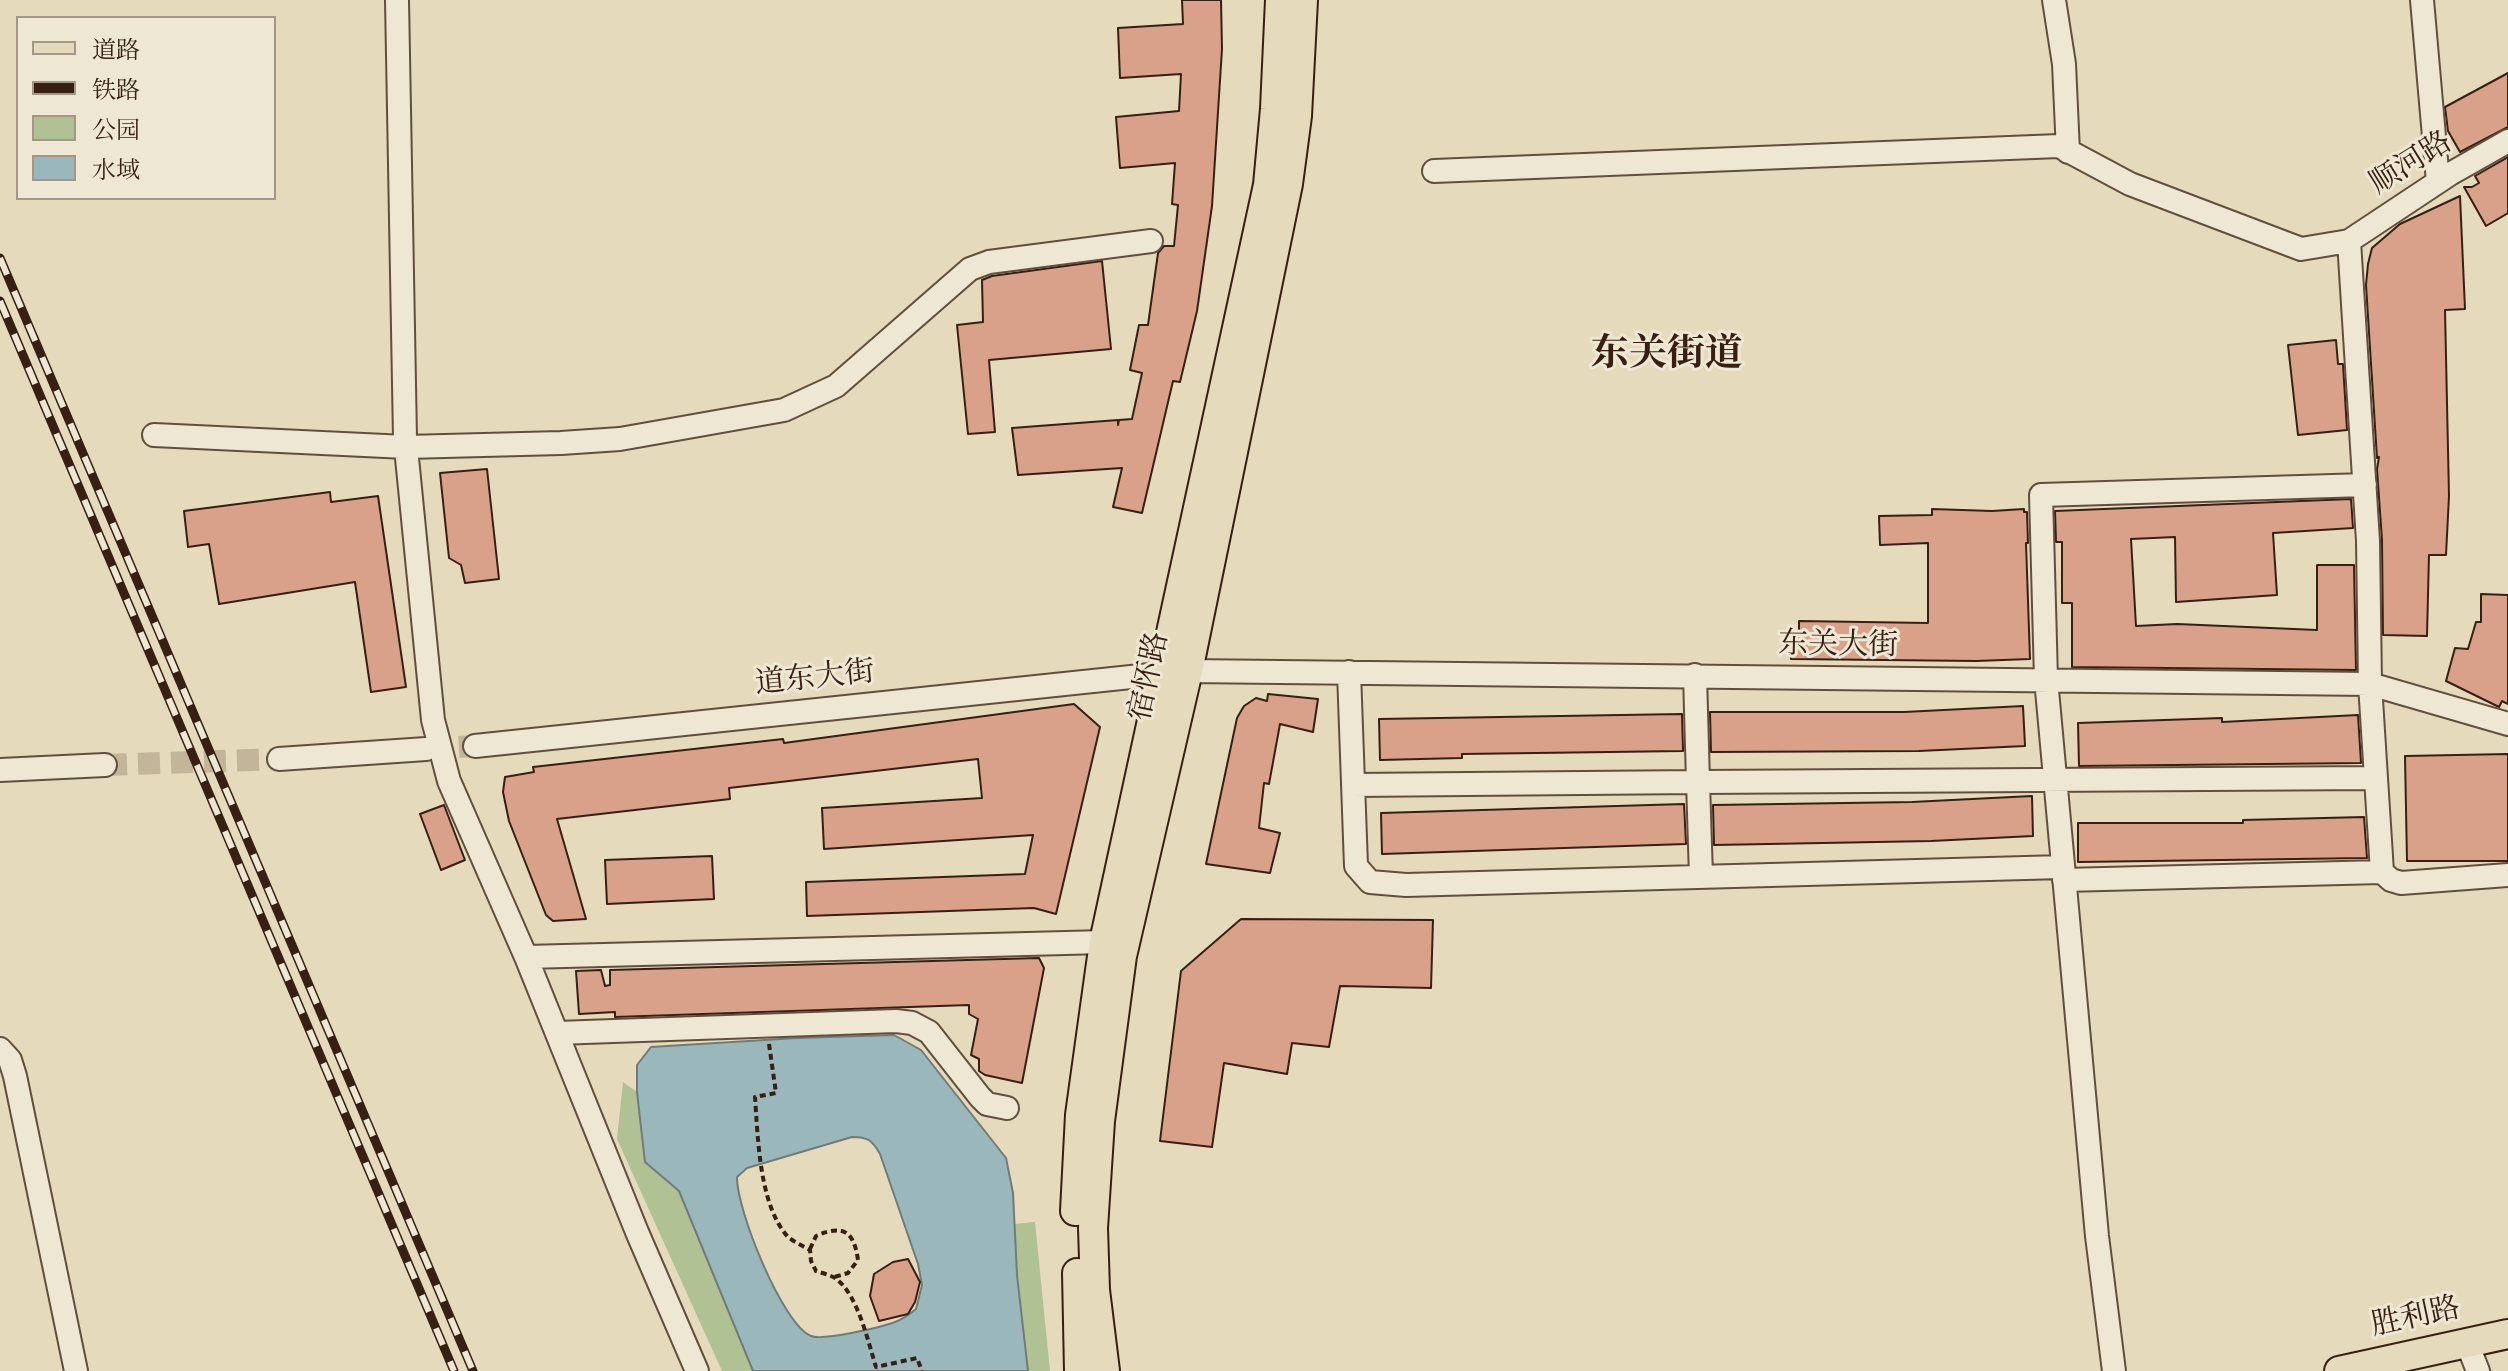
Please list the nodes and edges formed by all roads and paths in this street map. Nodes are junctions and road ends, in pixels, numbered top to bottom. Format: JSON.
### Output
{"nodes":[{"id":1,"x":397,"y":0,"type":"edge"},
{"id":2,"x":1280,"y":0,"type":"edge"},
{"id":3,"x":1303,"y":0,"type":"edge"},
{"id":4,"x":2054,"y":0,"type":"edge"},
{"id":5,"x":2422,"y":0,"type":"edge"},
{"id":6,"x":2508,"y":141,"type":"edge"},
{"id":7,"x":2068,"y":152,"type":"junction"},
{"id":8,"x":1434,"y":171,"type":"dead end"},
{"id":9,"x":2438,"y":182,"type":"junction"},
{"id":10,"x":1151,"y":241,"type":"dead end"},
{"id":11,"x":2349,"y":241,"type":"junction"},
{"id":12,"x":154,"y":435,"type":"dead end"},
{"id":13,"x":406,"y":447,"type":"junction"},
{"id":14,"x":2365,"y":485,"type":"junction"},
{"id":15,"x":1174,"y":671,"type":"junction"},
{"id":16,"x":1349,"y":672,"type":"junction"},
{"id":17,"x":1695,"y":675,"type":"junction"},
{"id":18,"x":2046,"y":679,"type":"junction"},
{"id":19,"x":2370,"y":684,"type":"junction"},
{"id":20,"x":2508,"y":724,"type":"edge"},
{"id":21,"x":475,"y":746,"type":"tunnel mouth"},
{"id":22,"x":426,"y":749,"type":"tunnel mouth"},
{"id":23,"x":279,"y":759,"type":"tunnel mouth"},
{"id":24,"x":105,"y":765,"type":"tunnel mouth"},
{"id":25,"x":0,"y":770,"type":"edge"},
{"id":26,"x":2376,"y":778,"type":"junction"},
{"id":27,"x":2055,"y":781,"type":"junction"},
{"id":28,"x":1698,"y":782,"type":"junction"},
{"id":29,"x":1353,"y":785,"type":"junction"},
{"id":30,"x":2382,"y":872,"type":"junction"},
{"id":31,"x":2063,"y":873,"type":"junction"},
{"id":32,"x":2508,"y":875,"type":"edge"},
{"id":33,"x":1701,"y":877,"type":"junction"},
{"id":34,"x":1104,"y":942,"type":"junction"},
{"id":35,"x":526,"y":957,"type":"junction"},
{"id":36,"x":557,"y":1033,"type":"junction"},
{"id":37,"x":768,"y":1035,"type":"dead end"},
{"id":38,"x":0,"y":1049,"type":"edge"},
{"id":39,"x":1007,"y":1108,"type":"dead end"},
{"id":40,"x":810,"y":1250,"type":"junction"},
{"id":41,"x":834,"y":1277,"type":"junction"},
{"id":42,"x":2508,"y":1334,"type":"edge"},
{"id":43,"x":2467,"y":1343,"type":"junction"},
{"id":44,"x":76,"y":1371,"type":"edge"},
{"id":45,"x":697,"y":1371,"type":"edge"},
{"id":46,"x":922,"y":1371,"type":"edge"},
{"id":47,"x":1079,"y":1371,"type":"edge"},
{"id":48,"x":1105,"y":1371,"type":"edge"},
{"id":49,"x":2114,"y":1371,"type":"edge"},
{"id":50,"x":2339,"y":1371,"type":"edge"},
{"id":51,"x":2478,"y":1371,"type":"edge"}],
"edges":[{"from":1,"to":13,"type":"street"},
{"from":2,"to":15,"type":"main road","name":"宿怀路"},
{"from":3,"to":15,"type":"main road","name":"宿怀路"},
{"from":4,"to":7,"type":"street"},
{"from":5,"to":9,"type":"street"},
{"from":6,"to":9,"type":"street","name":"顺河路"},
{"from":7,"to":8,"type":"street"},
{"from":7,"to":11,"type":"street"},
{"from":9,"to":11,"type":"street","name":"顺河路"},
{"from":10,"to":13,"type":"street"},
{"from":11,"to":14,"type":"street"},
{"from":12,"to":13,"type":"street"},
{"from":13,"to":35,"type":"street"},
{"from":14,"to":18,"type":"street"},
{"from":14,"to":19,"type":"street"},
{"from":15,"to":16,"type":"street","name":"东关大街"},
{"from":15,"to":21,"type":"street","name":"道东大街"},
{"from":15,"to":34,"type":"main road","name":"宿怀路"},
{"from":15,"to":48,"type":"main road","name":"宿怀路"},
{"from":16,"to":17,"type":"street","name":"东关大街"},
{"from":16,"to":29,"type":"street"},
{"from":17,"to":18,"type":"street","name":"东关大街"},
{"from":17,"to":28,"type":"street"},
{"from":18,"to":19,"type":"street","name":"东关大街"},
{"from":18,"to":27,"type":"street"},
{"from":19,"to":20,"type":"street","name":"东关大街"},
{"from":19,"to":26,"type":"street"},
{"from":22,"to":23,"type":"street"},
{"from":24,"to":25,"type":"street"},
{"from":26,"to":27,"type":"street"},
{"from":26,"to":30,"type":"street"},
{"from":27,"to":28,"type":"street"},
{"from":27,"to":31,"type":"street"},
{"from":28,"to":29,"type":"street"},
{"from":28,"to":33,"type":"street"},
{"from":29,"to":33,"type":"street"},
{"from":30,"to":31,"type":"street"},
{"from":30,"to":32,"type":"street"},
{"from":31,"to":33,"type":"street"},
{"from":31,"to":49,"type":"street"},
{"from":34,"to":35,"type":"street"},
{"from":34,"to":47,"type":"main road","name":"宿怀路"},
{"from":35,"to":36,"type":"street"},
{"from":36,"to":39,"type":"street"},
{"from":36,"to":45,"type":"street"},
{"from":37,"to":40,"type":"path"},
{"from":38,"to":44,"type":"street"},
{"from":40,"to":41,"type":"path"},
{"from":40,"to":41,"type":"path"},
{"from":41,"to":46,"type":"path"},
{"from":42,"to":43,"type":"main road","name":"胜利路"},
{"from":43,"to":50,"type":"main road","name":"胜利路"},
{"from":43,"to":51,"type":"street"}]}
